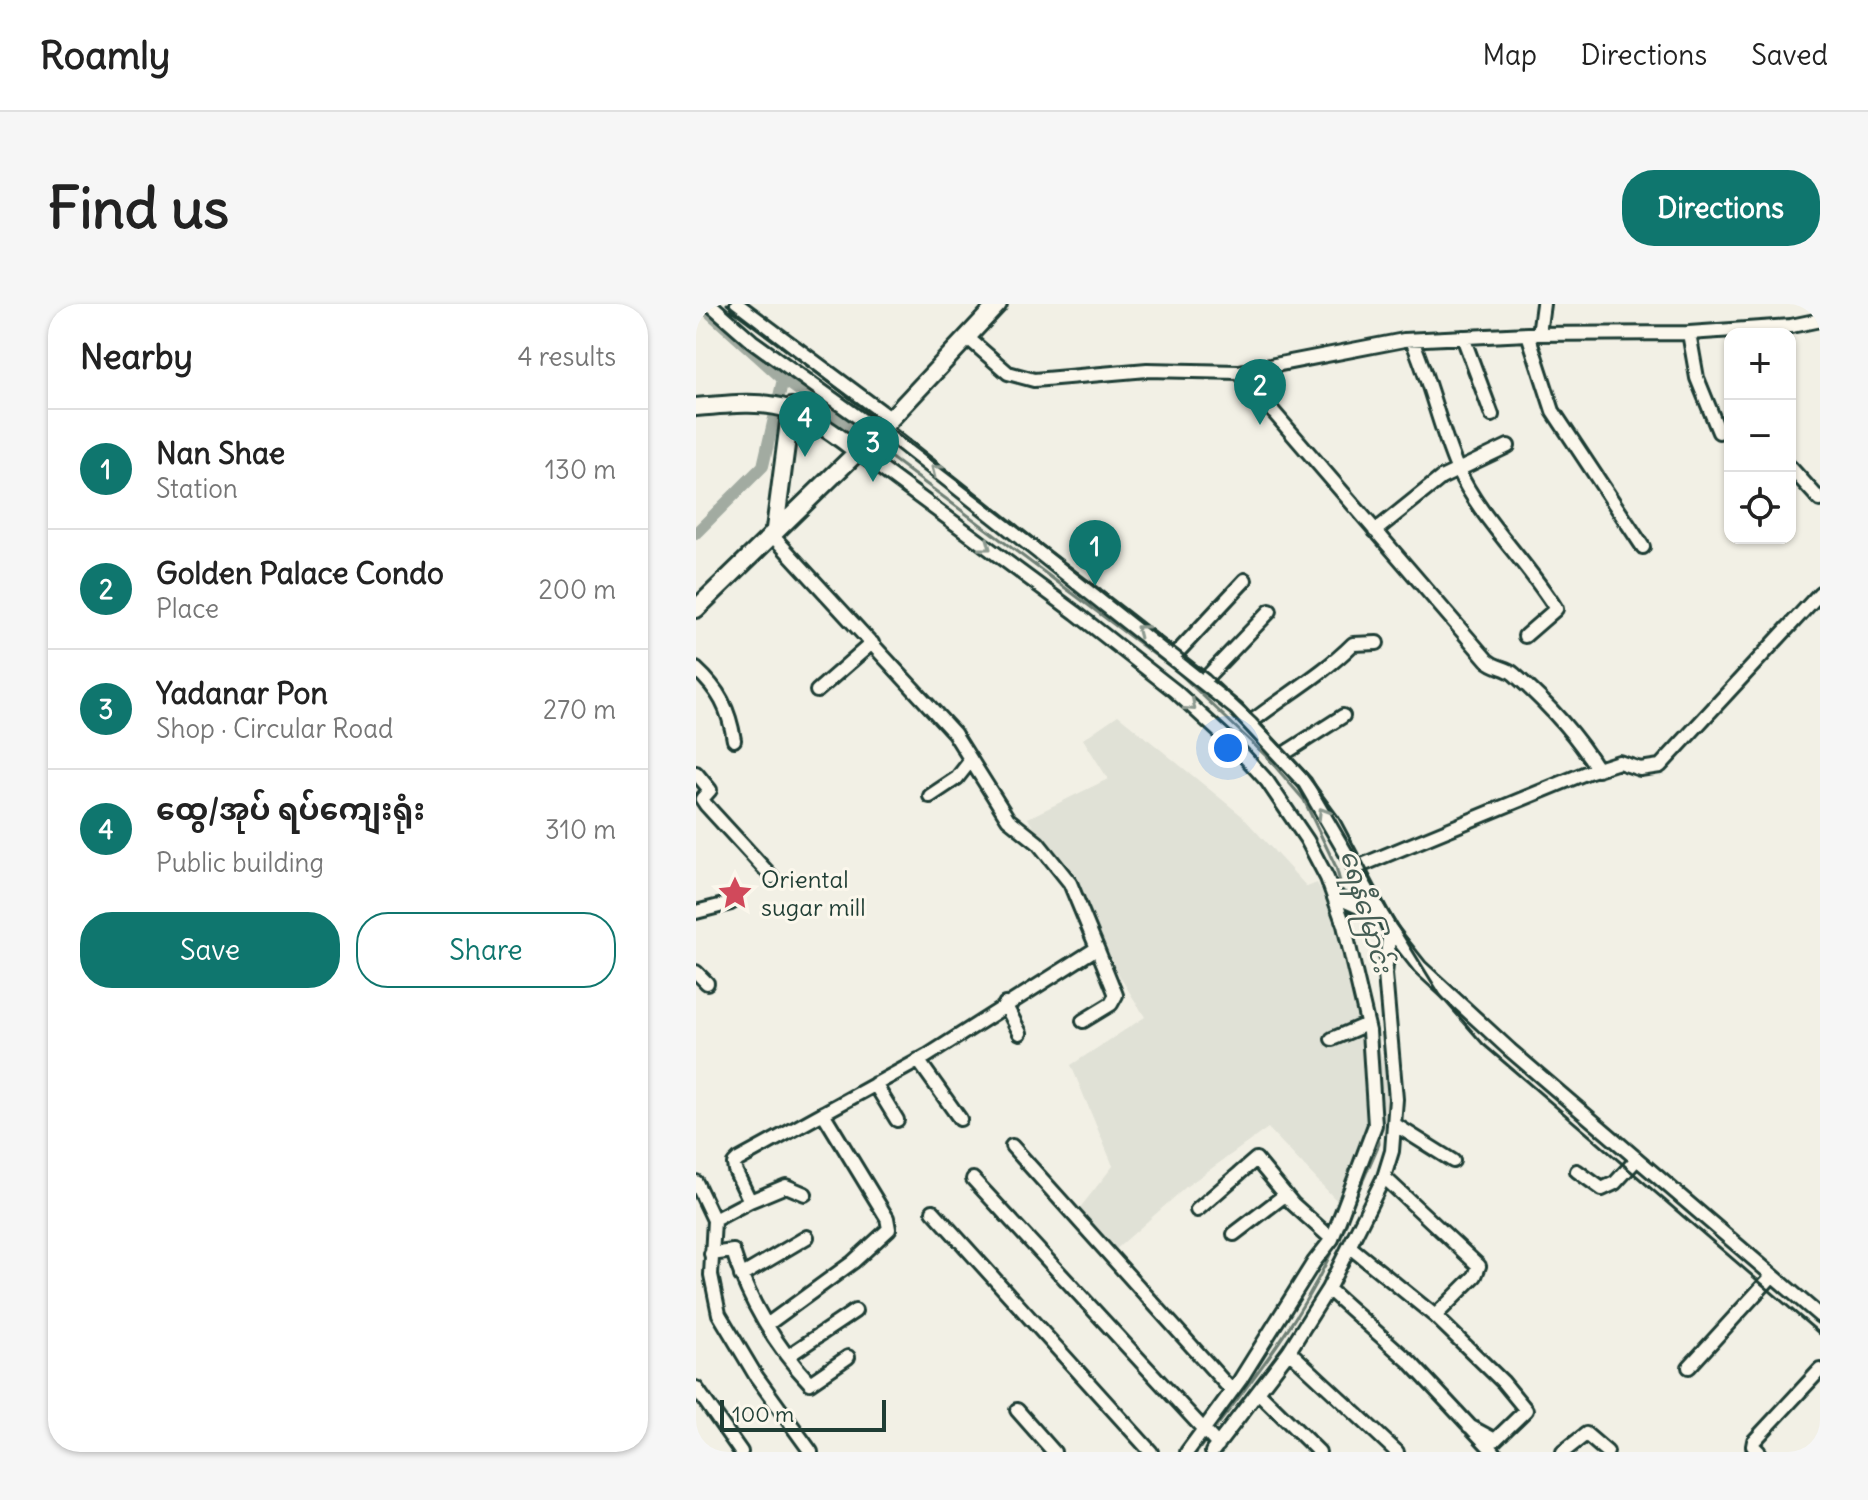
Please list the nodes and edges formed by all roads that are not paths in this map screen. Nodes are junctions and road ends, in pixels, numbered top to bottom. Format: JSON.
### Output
{"nodes":[{"id":1,"x":710,"y":304,"type":"edge"},
{"id":2,"x":737,"y":304,"type":"edge"},
{"id":3,"x":998,"y":304,"type":"edge"},
{"id":4,"x":1543,"y":304,"type":"edge"},
{"id":5,"x":1820,"y":320,"type":"edge"},
{"id":6,"x":1689,"y":333,"type":"junction"},
{"id":7,"x":1533,"y":334,"type":"junction"},
{"id":8,"x":1463,"y":337,"type":"junction"},
{"id":9,"x":968,"y":338,"type":"junction"},
{"id":10,"x":1412,"y":340,"type":"junction"},
{"id":11,"x":1239,"y":372,"type":"junction"},
{"id":12,"x":788,"y":406,"type":"junction"},
{"id":13,"x":696,"y":407,"type":"edge"},
{"id":14,"x":1492,"y":415,"type":"dead end"},
{"id":15,"x":883,"y":425,"type":"junction"},
{"id":16,"x":1719,"y":432,"type":"dead end"},
{"id":17,"x":1508,"y":446,"type":"dead end"},
{"id":18,"x":856,"y":450,"type":"junction"},
{"id":19,"x":1458,"y":469,"type":"junction"},
{"id":20,"x":1795,"y":472,"type":"edge"},
{"id":21,"x":1820,"y":500,"type":"edge"},
{"id":22,"x":773,"y":531,"type":"junction"},
{"id":23,"x":1375,"y":531,"type":"junction"},
{"id":24,"x":1643,"y":547,"type":"dead end"},
{"id":25,"x":1245,"y":580,"type":"dead end"},
{"id":26,"x":1820,"y":593,"type":"edge"},
{"id":27,"x":696,"y":609,"type":"edge"},
{"id":28,"x":1270,"y":611,"type":"dead end"},
{"id":29,"x":1525,"y":636,"type":"dead end"},
{"id":30,"x":872,"y":643,"type":"junction"},
{"id":31,"x":1377,"y":643,"type":"dead end"},
{"id":32,"x":1174,"y":656,"type":"junction"},
{"id":33,"x":696,"y":669,"type":"edge"},
{"id":34,"x":1204,"y":680,"type":"junction"},
{"id":35,"x":817,"y":691,"type":"dead end"},
{"id":36,"x":1343,"y":716,"type":"dead end"},
{"id":37,"x":1250,"y":723,"type":"junction"},
{"id":38,"x":734,"y":740,"type":"dead end"},
{"id":39,"x":1282,"y":755,"type":"junction"},
{"id":40,"x":971,"y":760,"type":"junction"},
{"id":41,"x":1598,"y":770,"type":"junction"},
{"id":42,"x":696,"y":773,"type":"edge"},
{"id":43,"x":930,"y":796,"type":"dead end"},
{"id":44,"x":1355,"y":868,"type":"junction"},
{"id":45,"x":772,"y":877,"type":"dead end"},
{"id":46,"x":1336,"y":896,"type":"junction"},
{"id":47,"x":731,"y":903,"type":"dead end"},
{"id":48,"x":696,"y":912,"type":"edge"},
{"id":49,"x":1385,"y":922,"type":"junction"},
{"id":50,"x":1097,"y":948,"type":"junction"},
{"id":51,"x":696,"y":972,"type":"edge"},
{"id":52,"x":707,"y":983,"type":"dead end"},
{"id":53,"x":1005,"y":1004,"type":"junction"},
{"id":54,"x":1083,"y":1021,"type":"dead end"},
{"id":55,"x":1367,"y":1024,"type":"junction"},
{"id":56,"x":1020,"y":1033,"type":"dead end"},
{"id":57,"x":1332,"y":1039,"type":"dead end"},
{"id":58,"x":918,"y":1060,"type":"junction"},
{"id":59,"x":875,"y":1084,"type":"junction"},
{"id":60,"x":823,"y":1113,"type":"junction"},
{"id":61,"x":960,"y":1119,"type":"dead end"},
{"id":62,"x":897,"y":1120,"type":"dead end"},
{"id":63,"x":1394,"y":1124,"type":"junction"},
{"id":64,"x":1012,"y":1146,"type":"dead end"},
{"id":65,"x":1637,"y":1159,"type":"junction"},
{"id":66,"x":1453,"y":1161,"type":"dead end"},
{"id":67,"x":1577,"y":1171,"type":"dead end"},
{"id":68,"x":1384,"y":1177,"type":"junction"},
{"id":69,"x":973,"y":1179,"type":"dead end"},
{"id":70,"x":696,"y":1182,"type":"edge"},
{"id":71,"x":805,"y":1194,"type":"dead end"},
{"id":72,"x":1285,"y":1195,"type":"junction"},
{"id":73,"x":750,"y":1201,"type":"junction"},
{"id":74,"x":1197,"y":1210,"type":"dead end"},
{"id":75,"x":933,"y":1211,"type":"dead end"},
{"id":76,"x":714,"y":1220,"type":"junction"},
{"id":77,"x":1234,"y":1234,"type":"dead end"},
{"id":78,"x":807,"y":1237,"type":"dead end"},
{"id":79,"x":1332,"y":1239,"type":"junction"},
{"id":80,"x":1350,"y":1247,"type":"junction"},
{"id":81,"x":711,"y":1254,"type":"junction"},
{"id":82,"x":741,"y":1276,"type":"junction"},
{"id":83,"x":1772,"y":1276,"type":"junction"},
{"id":84,"x":1328,"y":1289,"type":"junction"},
{"id":85,"x":855,"y":1311,"type":"dead end"},
{"id":86,"x":1285,"y":1316,"type":"junction"},
{"id":87,"x":1435,"y":1316,"type":"junction"},
{"id":88,"x":1820,"y":1316,"type":"edge"},
{"id":89,"x":1304,"y":1323,"type":"junction"},
{"id":90,"x":768,"y":1324,"type":"junction"},
{"id":91,"x":1289,"y":1351,"type":"junction"},
{"id":92,"x":788,"y":1356,"type":"junction"},
{"id":93,"x":848,"y":1357,"type":"dead end"},
{"id":94,"x":1689,"y":1367,"type":"dead end"},
{"id":95,"x":1820,"y":1370,"type":"edge"},
{"id":96,"x":696,"y":1388,"type":"edge"},
{"id":97,"x":1232,"y":1391,"type":"junction"},
{"id":98,"x":1258,"y":1392,"type":"junction"},
{"id":99,"x":1017,"y":1410,"type":"dead end"},
{"id":100,"x":1469,"y":1426,"type":"junction"},
{"id":101,"x":1203,"y":1432,"type":"junction"},
{"id":102,"x":1215,"y":1448,"type":"edge"},
{"id":103,"x":810,"y":1451,"type":"edge"},
{"id":104,"x":741,"y":1452,"type":"edge"},
{"id":105,"x":1054,"y":1452,"type":"edge"},
{"id":106,"x":1151,"y":1452,"type":"edge"},
{"id":107,"x":1187,"y":1452,"type":"edge"},
{"id":108,"x":1319,"y":1452,"type":"edge"},
{"id":109,"x":1397,"y":1452,"type":"edge"},
{"id":110,"x":1494,"y":1452,"type":"edge"},
{"id":111,"x":1563,"y":1452,"type":"edge"},
{"id":112,"x":1607,"y":1452,"type":"edge"},
{"id":113,"x":1759,"y":1452,"type":"edge"}],
"edges":[{"from":1,"to":15,"type":"street"},
{"from":2,"to":15,"type":"street"},
{"from":3,"to":9,"type":"street"},
{"from":4,"to":7,"type":"street"},
{"from":5,"to":6,"type":"street"},
{"from":6,"to":7,"type":"street"},
{"from":6,"to":16,"type":"street"},
{"from":7,"to":8,"type":"street"},
{"from":7,"to":24,"type":"street"},
{"from":8,"to":10,"type":"street"},
{"from":8,"to":14,"type":"street"},
{"from":9,"to":11,"type":"street"},
{"from":9,"to":15,"type":"street"},
{"from":10,"to":11,"type":"street"},
{"from":10,"to":19,"type":"street"},
{"from":11,"to":23,"type":"street"},
{"from":12,"to":13,"type":"street"},
{"from":12,"to":18,"type":"street"},
{"from":12,"to":22,"type":"street"},
{"from":15,"to":18,"type":"street"},
{"from":32,"to":15,"type":"street","one_way":true},
{"from":17,"to":19,"type":"street"},
{"from":18,"to":22,"type":"street"},
{"from":18,"to":46,"type":"street","one_way":true},
{"from":19,"to":23,"type":"street"},
{"from":19,"to":29,"type":"street"},
{"from":20,"to":21,"type":"street"},
{"from":22,"to":27,"type":"street"},
{"from":22,"to":30,"type":"street"},
{"from":23,"to":41,"type":"street"},
{"from":25,"to":32,"type":"street"},
{"from":26,"to":41,"type":"street"},
{"from":28,"to":34,"type":"street"},
{"from":30,"to":35,"type":"street"},
{"from":30,"to":40,"type":"street"},
{"from":31,"to":37,"type":"street"},
{"from":32,"to":34,"type":"street"},
{"from":33,"to":38,"type":"street"},
{"from":34,"to":37,"type":"street"},
{"from":36,"to":39,"type":"street"},
{"from":37,"to":39,"type":"street"},
{"from":44,"to":39,"type":"street","one_way":true},
{"from":40,"to":43,"type":"street"},
{"from":40,"to":50,"type":"street"},
{"from":41,"to":44,"type":"street"},
{"from":42,"to":45,"type":"street"},
{"from":44,"to":49,"type":"street"},
{"from":46,"to":49,"type":"street"},
{"from":46,"to":55,"type":"street"},
{"from":47,"to":48,"type":"street"},
{"from":49,"to":63,"type":"street"},
{"from":49,"to":65,"type":"street"},
{"from":50,"to":53,"type":"street"},
{"from":50,"to":54,"type":"street"},
{"from":51,"to":52,"type":"street"},
{"from":53,"to":56,"type":"street"},
{"from":53,"to":58,"type":"street"},
{"from":55,"to":57,"type":"street"},
{"from":55,"to":79,"type":"street"},
{"from":58,"to":59,"type":"street"},
{"from":58,"to":61,"type":"street"},
{"from":59,"to":60,"type":"street"},
{"from":59,"to":62,"type":"street"},
{"from":60,"to":73,"type":"street"},
{"from":60,"to":90,"type":"street"},
{"from":63,"to":66,"type":"street"},
{"from":63,"to":68,"type":"street"},
{"from":64,"to":97,"type":"street"},
{"from":65,"to":67,"type":"street"},
{"from":65,"to":83,"type":"street"},
{"from":68,"to":80,"type":"street"},
{"from":68,"to":87,"type":"street"},
{"from":69,"to":101,"type":"street"},
{"from":70,"to":76,"type":"street"},
{"from":71,"to":73,"type":"street"},
{"from":72,"to":74,"type":"street"},
{"from":72,"to":77,"type":"street"},
{"from":72,"to":79,"type":"street"},
{"from":73,"to":76,"type":"street"},
{"from":75,"to":106,"type":"street"},
{"from":76,"to":81,"type":"street"},
{"from":78,"to":82,"type":"street"},
{"from":79,"to":86,"type":"street"},
{"from":80,"to":84,"type":"street"},
{"from":80,"to":87,"type":"street"},
{"from":81,"to":82,"type":"street"},
{"from":81,"to":103,"type":"street"},
{"from":82,"to":90,"type":"street"},
{"from":83,"to":88,"type":"street"},
{"from":83,"to":94,"type":"street"},
{"from":84,"to":89,"type":"street"},
{"from":84,"to":100,"type":"street"},
{"from":85,"to":92,"type":"street"},
{"from":86,"to":89,"type":"street"},
{"from":86,"to":97,"type":"street"},
{"from":87,"to":100,"type":"street"},
{"from":89,"to":91,"type":"street"},
{"from":90,"to":92,"type":"street"},
{"from":91,"to":98,"type":"street"},
{"from":91,"to":109,"type":"street"},
{"from":92,"to":93,"type":"street"},
{"from":95,"to":113,"type":"street"},
{"from":96,"to":104,"type":"street"},
{"from":97,"to":101,"type":"street"},
{"from":98,"to":102,"type":"street"},
{"from":98,"to":108,"type":"street"},
{"from":99,"to":105,"type":"street"},
{"from":100,"to":110,"type":"street"},
{"from":101,"to":102,"type":"street"},
{"from":101,"to":107,"type":"street"},
{"from":111,"to":112,"type":"street"}]}
